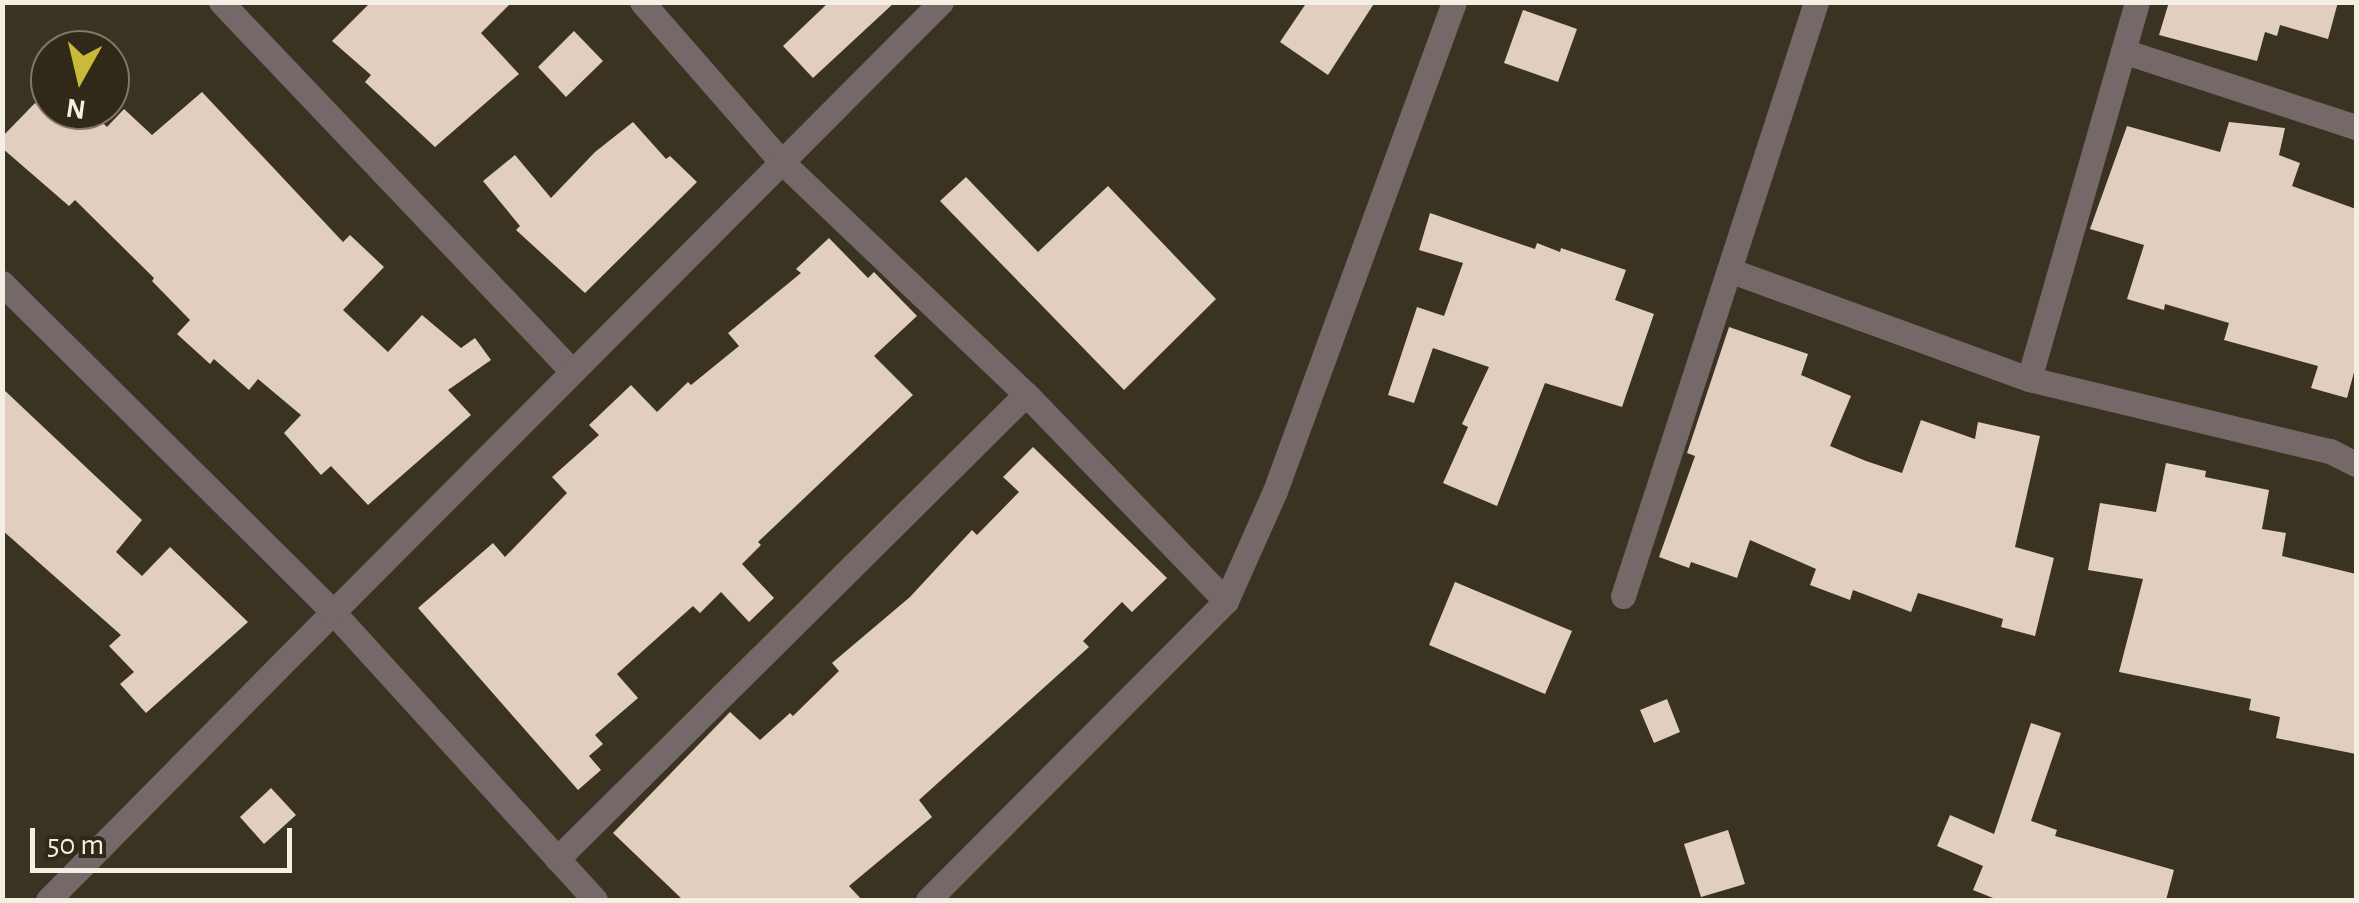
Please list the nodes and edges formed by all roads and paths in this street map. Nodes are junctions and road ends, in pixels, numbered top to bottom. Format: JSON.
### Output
{"nodes":[{"id":1,"x":221,"y":2,"type":"edge"},
{"id":2,"x":642,"y":2,"type":"edge"},
{"id":3,"x":941,"y":2,"type":"edge"},
{"id":4,"x":1454,"y":2,"type":"edge"},
{"id":5,"x":1816,"y":2,"type":"edge"},
{"id":6,"x":2137,"y":2,"type":"edge"},
{"id":7,"x":2123,"y":52,"type":"junction"},
{"id":8,"x":2356,"y":128,"type":"edge"},
{"id":9,"x":780,"y":160,"type":"junction"},
{"id":10,"x":1729,"y":270,"type":"junction"},
{"id":11,"x":2,"y":283,"type":"edge"},
{"id":12,"x":572,"y":371,"type":"junction"},
{"id":13,"x":2029,"y":379,"type":"junction"},
{"id":14,"x":1026,"y":394,"type":"junction"},
{"id":15,"x":2356,"y":464,"type":"edge"},
{"id":16,"x":1623,"y":596,"type":"dead end"},
{"id":17,"x":1226,"y":602,"type":"junction"},
{"id":18,"x":333,"y":612,"type":"junction"},
{"id":19,"x":557,"y":860,"type":"junction"},
{"id":20,"x":48,"y":900,"type":"edge"},
{"id":21,"x":594,"y":900,"type":"edge"},
{"id":22,"x":928,"y":900,"type":"edge"}],
"edges":[{"from":1,"to":12,"type":"street"},
{"from":2,"to":9,"type":"street"},
{"from":3,"to":9,"type":"street"},
{"from":4,"to":17,"type":"street"},
{"from":5,"to":10,"type":"street"},
{"from":6,"to":7,"type":"street"},
{"from":7,"to":8,"type":"street"},
{"from":7,"to":13,"type":"street"},
{"from":9,"to":12,"type":"street"},
{"from":9,"to":14,"type":"street"},
{"from":10,"to":13,"type":"street"},
{"from":10,"to":16,"type":"street"},
{"from":11,"to":18,"type":"street"},
{"from":12,"to":18,"type":"street"},
{"from":13,"to":15,"type":"street"},
{"from":14,"to":17,"type":"street"},
{"from":14,"to":19,"type":"street"},
{"from":17,"to":22,"type":"street"},
{"from":18,"to":19,"type":"street"},
{"from":18,"to":20,"type":"street"},
{"from":19,"to":21,"type":"street"}]}
